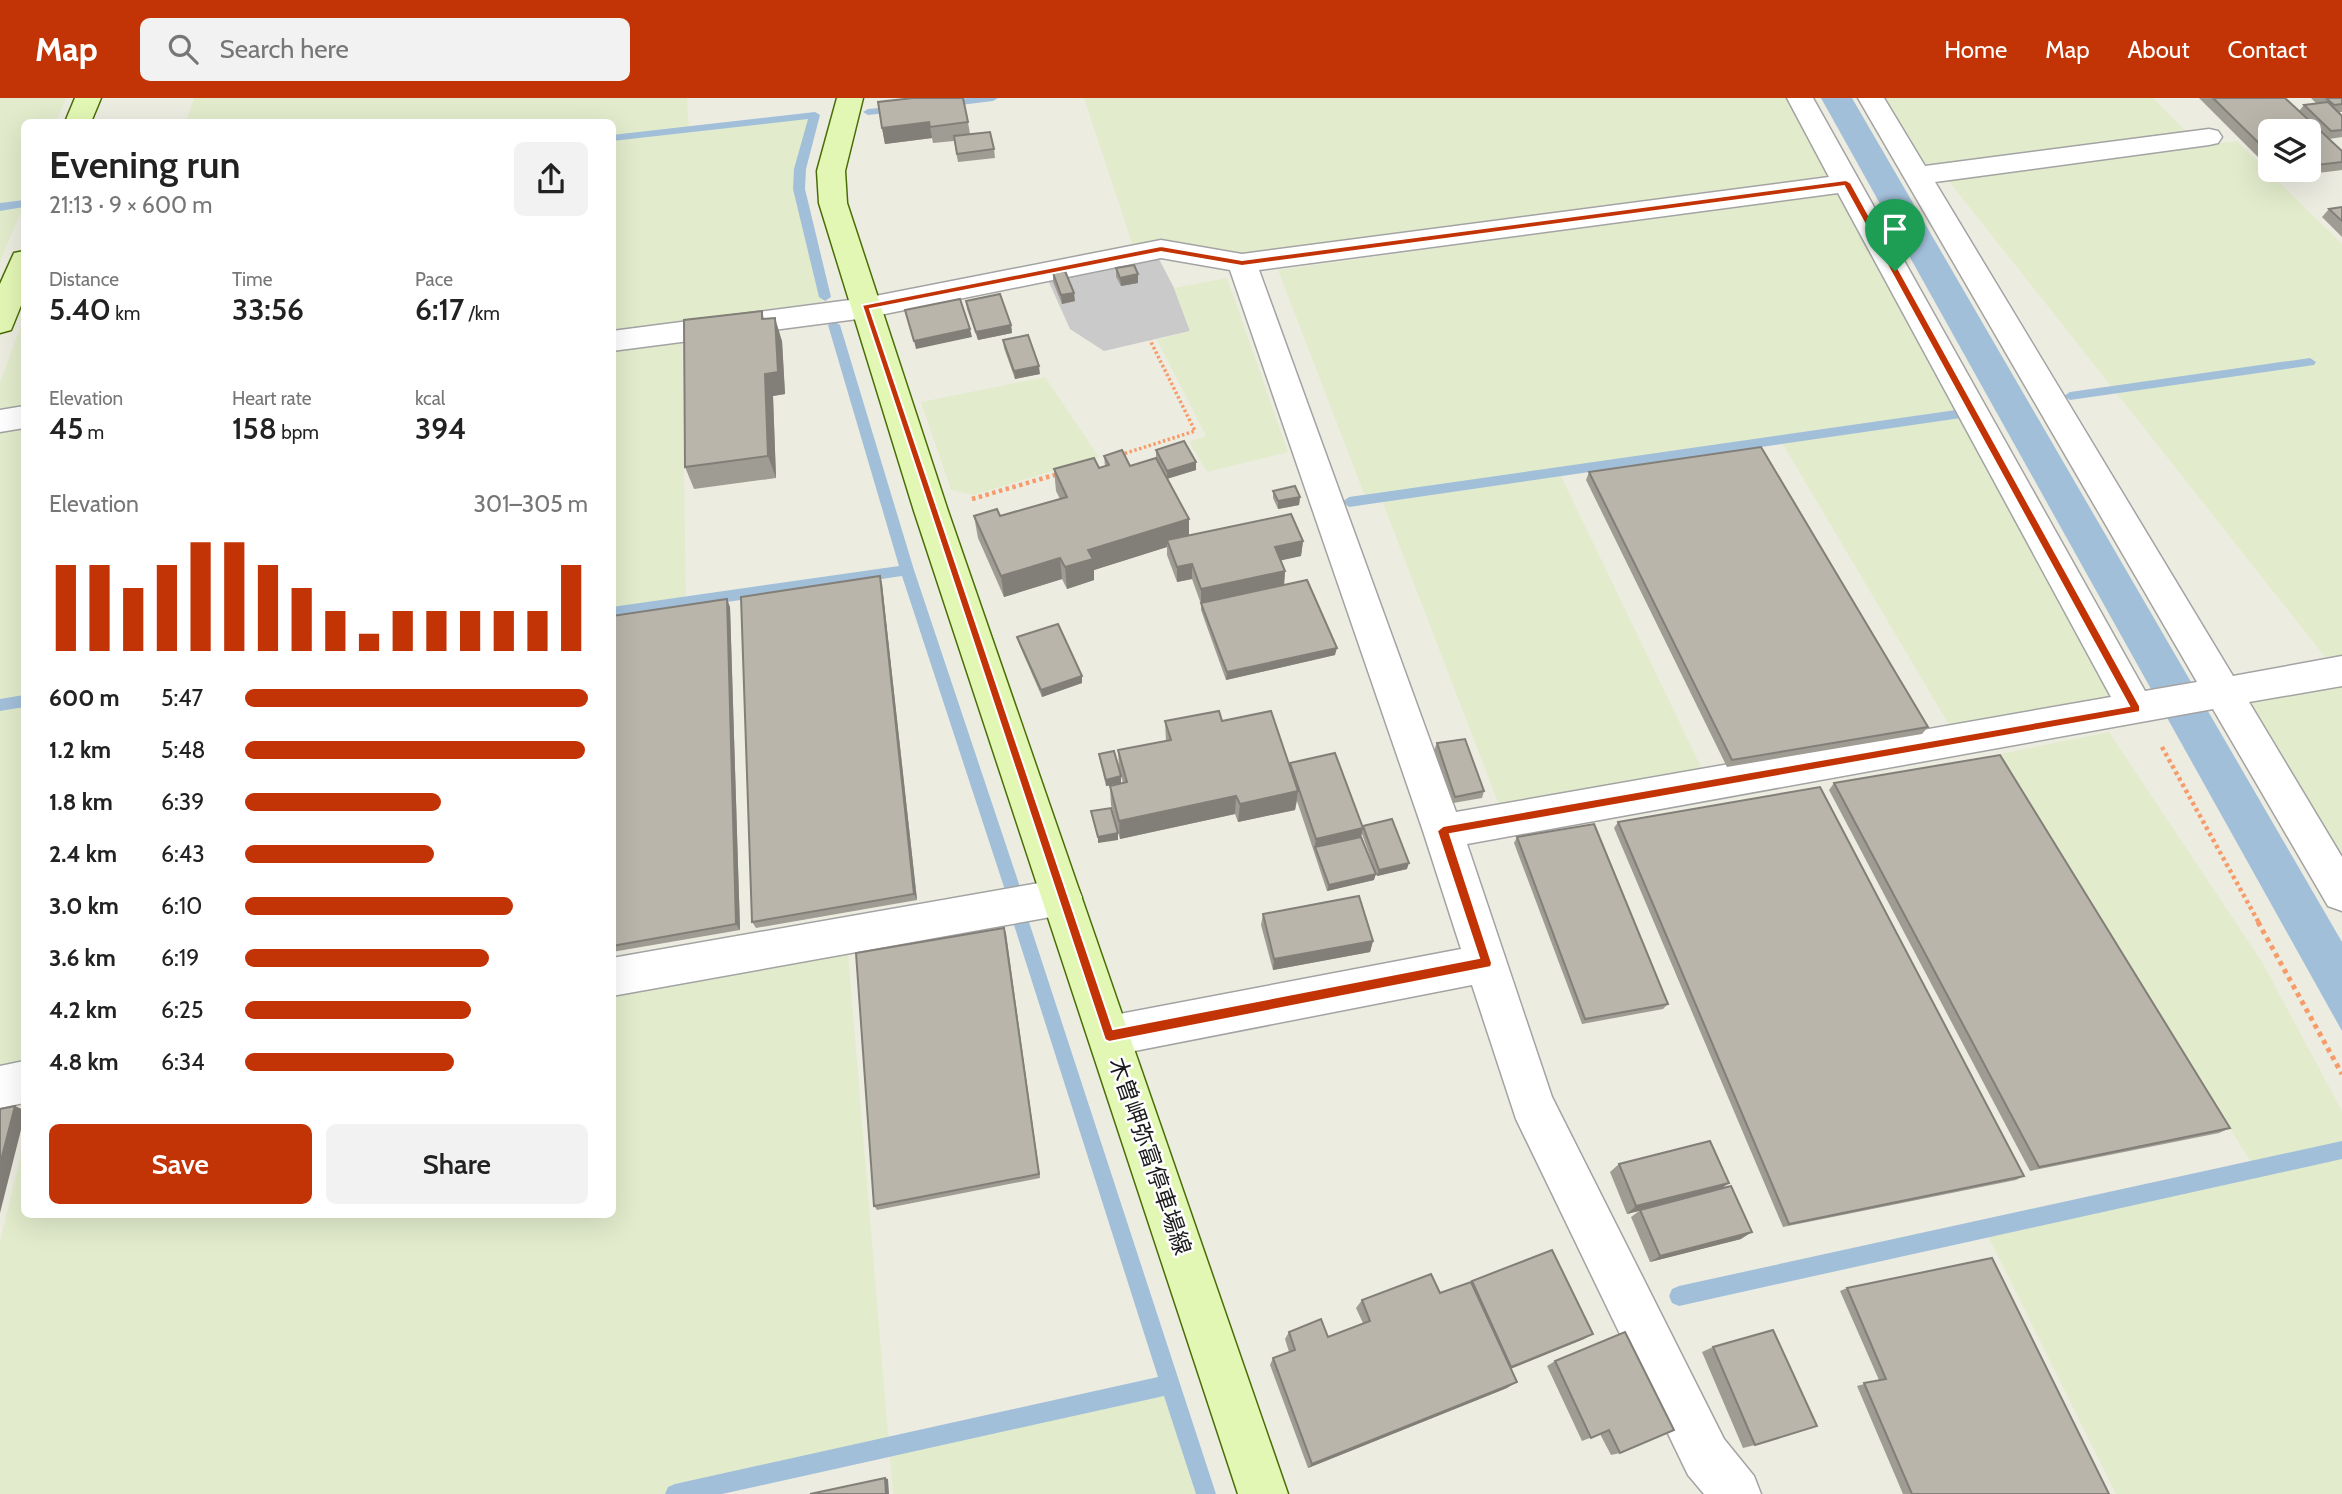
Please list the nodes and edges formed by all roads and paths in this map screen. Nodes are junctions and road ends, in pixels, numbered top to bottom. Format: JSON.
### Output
{"nodes":[{"id":1,"x":88,"y":98,"type":"edge"},
{"id":2,"x":850,"y":98,"type":"edge"},
{"id":3,"x":1800,"y":98,"type":"edge"},
{"id":4,"x":1871,"y":98,"type":"edge"},
{"id":5,"x":79,"y":119,"type":"edge"},
{"id":6,"x":2209,"y":137,"type":"dead end"},
{"id":7,"x":1917,"y":176,"type":"junction"},
{"id":8,"x":1846,"y":183,"type":"junction"},
{"id":9,"x":1242,"y":263,"type":"junction"},
{"id":10,"x":21,"y":268,"type":"edge"},
{"id":11,"x":865,"y":307,"type":"junction"},
{"id":12,"x":0,"y":323,"type":"edge"},
{"id":13,"x":616,"y":340,"type":"edge"},
{"id":14,"x":1150,"y":340,"type":"dead end"},
{"id":15,"x":21,"y":418,"type":"edge"},
{"id":16,"x":0,"y":421,"type":"edge"},
{"id":17,"x":1117,"y":456,"type":"edge"},
{"id":18,"x":1064,"y":473,"type":"edge"},
{"id":19,"x":931,"y":511,"type":"junction"},
{"id":20,"x":2342,"y":671,"type":"edge"},
{"id":21,"x":2222,"y":692,"type":"junction"},
{"id":22,"x":2142,"y":708,"type":"junction"},
{"id":23,"x":1443,"y":831,"type":"junction"},
{"id":24,"x":2342,"y":893,"type":"edge"},
{"id":25,"x":1062,"y":897,"type":"junction"},
{"id":26,"x":1486,"y":963,"type":"junction"},
{"id":27,"x":616,"y":976,"type":"edge"},
{"id":28,"x":1109,"y":1036,"type":"junction"},
{"id":29,"x":2342,"y":1074,"type":"edge"},
{"id":30,"x":21,"y":1083,"type":"edge"},
{"id":31,"x":0,"y":1087,"type":"edge"},
{"id":32,"x":1263,"y":1494,"type":"edge"},
{"id":33,"x":1737,"y":1494,"type":"edge"}],
"edges":[{"from":1,"to":5,"type":"main road"},
{"from":2,"to":11,"type":"main road","name":"木曽岬弥富停車場線"},
{"from":3,"to":8,"type":"street"},
{"from":4,"to":7,"type":"street"},
{"from":6,"to":7,"type":"street"},
{"from":7,"to":21,"type":"street"},
{"from":8,"to":9,"type":"street"},
{"from":8,"to":22,"type":"street"},
{"from":9,"to":11,"type":"street"},
{"from":9,"to":23,"type":"street"},
{"from":10,"to":12,"type":"main road"},
{"from":11,"to":13,"type":"street"},
{"from":11,"to":19,"type":"main road","name":"木曽岬弥富停車場線"},
{"from":14,"to":17,"type":"path"},
{"from":15,"to":16,"type":"street"},
{"from":18,"to":19,"type":"path"},
{"from":19,"to":25,"type":"main road","name":"木曽岬弥富停車場線"},
{"from":20,"to":21,"type":"street"},
{"from":21,"to":22,"type":"street"},
{"from":21,"to":24,"type":"street"},
{"from":22,"to":23,"type":"street"},
{"from":22,"to":29,"type":"path"},
{"from":23,"to":26,"type":"street"},
{"from":25,"to":27,"type":"street"},
{"from":25,"to":28,"type":"main road","name":"木曽岬弥富停車場線"},
{"from":26,"to":28,"type":"street"},
{"from":26,"to":33,"type":"street"},
{"from":28,"to":32,"type":"main road","name":"木曽岬弥富停車場線"},
{"from":30,"to":31,"type":"street"}]}
